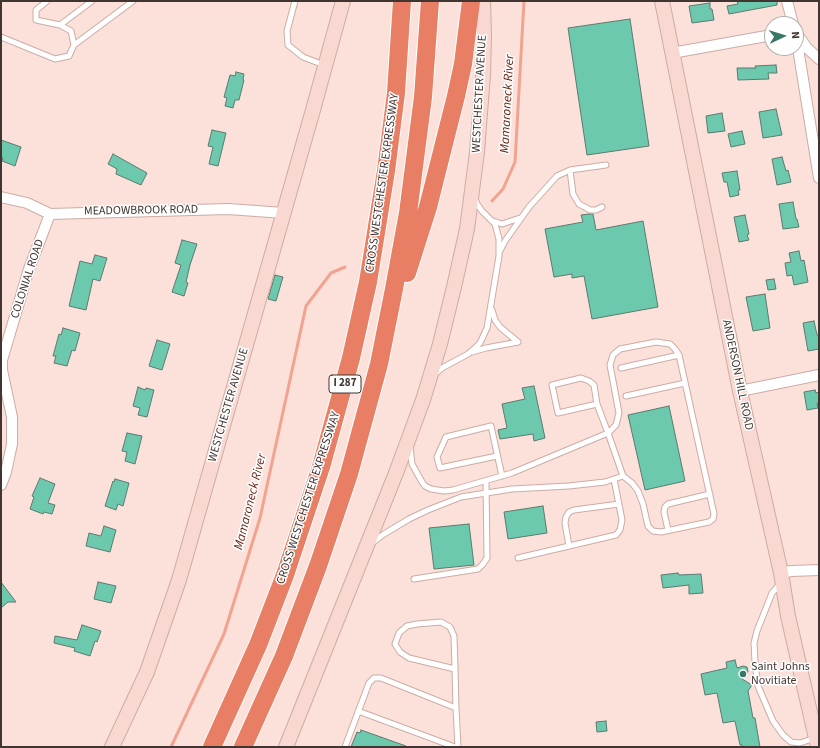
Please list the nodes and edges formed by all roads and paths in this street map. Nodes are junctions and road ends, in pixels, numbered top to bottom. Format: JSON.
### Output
{"nodes":[{"id":1,"x":47,"y":1,"type":"edge"},
{"id":2,"x":92,"y":1,"type":"edge"},
{"id":3,"x":133,"y":1,"type":"edge"},
{"id":4,"x":295,"y":1,"type":"edge"},
{"id":5,"x":338,"y":1,"type":"edge"},
{"id":6,"x":343,"y":1,"type":"edge"},
{"id":7,"x":402,"y":1,"type":"edge"},
{"id":8,"x":430,"y":1,"type":"edge"},
{"id":9,"x":471,"y":1,"type":"edge"},
{"id":10,"x":483,"y":1,"type":"edge"},
{"id":11,"x":487,"y":1,"type":"edge"},
{"id":12,"x":662,"y":1,"type":"edge"},
{"id":13,"x":788,"y":1,"type":"edge"},
{"id":14,"x":791,"y":16,"type":"edge"},
{"id":15,"x":60,"y":25,"type":"junction"},
{"id":16,"x":484,"y":36,"type":"junction"},
{"id":17,"x":764,"y":36,"type":"edge"},
{"id":18,"x":1,"y":37,"type":"edge"},
{"id":19,"x":804,"y":44,"type":"edge"},
{"id":20,"x":74,"y":45,"type":"junction"},
{"id":21,"x":672,"y":53,"type":"junction"},
{"id":22,"x":799,"y":56,"type":"edge"},
{"id":23,"x":819,"y":59,"type":"edge"},
{"id":24,"x":327,"y":60,"type":"junction"},
{"id":25,"x":606,"y":165,"type":"dead end"},
{"id":26,"x":570,"y":170,"type":"junction"},
{"id":27,"x":819,"y":178,"type":"edge"},
{"id":28,"x":473,"y":187,"type":"junction"},
{"id":29,"x":1,"y":196,"type":"edge"},
{"id":30,"x":602,"y":208,"type":"dead end"},
{"id":31,"x":284,"y":213,"type":"junction"},
{"id":32,"x":50,"y":214,"type":"junction"},
{"id":33,"x":521,"y":218,"type":"junction"},
{"id":34,"x":493,"y":221,"type":"junction"},
{"id":35,"x":499,"y":256,"type":"junction"},
{"id":36,"x":491,"y":305,"type":"junction"},
{"id":37,"x":468,"y":354,"type":"junction"},
{"id":38,"x":679,"y":355,"type":"junction"},
{"id":39,"x":379,"y":364,"type":"junction"},
{"id":40,"x":621,"y":368,"type":"dead end"},
{"id":41,"x":819,"y":375,"type":"edge"},
{"id":42,"x":429,"y":380,"type":"junction"},
{"id":43,"x":685,"y":383,"type":"junction"},
{"id":44,"x":740,"y":392,"type":"junction"},
{"id":45,"x":626,"y":396,"type":"dead end"},
{"id":46,"x":597,"y":404,"type":"junction"},
{"id":47,"x":608,"y":432,"type":"junction"},
{"id":48,"x":410,"y":437,"type":"junction"},
{"id":49,"x":497,"y":456,"type":"junction"},
{"id":50,"x":502,"y":476,"type":"junction"},
{"id":51,"x":623,"y":476,"type":"junction"},
{"id":52,"x":614,"y":479,"type":"junction"},
{"id":53,"x":486,"y":481,"type":"junction"},
{"id":54,"x":1,"y":485,"type":"edge"},
{"id":55,"x":486,"y":493,"type":"junction"},
{"id":56,"x":710,"y":494,"type":"junction"},
{"id":57,"x":619,"y":504,"type":"junction"},
{"id":58,"x":668,"y":530,"type":"junction"},
{"id":59,"x":368,"y":546,"type":"junction"},
{"id":60,"x":569,"y":546,"type":"junction"},
{"id":61,"x":518,"y":558,"type":"dead end"},
{"id":62,"x":819,"y":570,"type":"edge"},
{"id":63,"x":781,"y":577,"type":"junction"},
{"id":64,"x":414,"y":579,"type":"dead end"},
{"id":65,"x":455,"y":669,"type":"junction"},
{"id":66,"x":268,"y":694,"type":"junction"},
{"id":67,"x":456,"y":708,"type":"junction"},
{"id":68,"x":358,"y":710,"type":"junction"},
{"id":69,"x":817,"y":742,"type":"edge"},
{"id":70,"x":441,"y":745,"type":"edge"},
{"id":71,"x":112,"y":747,"type":"edge"},
{"id":72,"x":212,"y":747,"type":"edge"},
{"id":73,"x":243,"y":747,"type":"edge"},
{"id":74,"x":250,"y":747,"type":"edge"},
{"id":75,"x":286,"y":747,"type":"edge"},
{"id":76,"x":345,"y":747,"type":"edge"},
{"id":77,"x":456,"y":747,"type":"edge"}],
"edges":[{"from":1,"to":15,"type":"lane"},
{"from":2,"to":15,"type":"lane"},
{"from":3,"to":20,"type":"lane"},
{"from":4,"to":24,"type":"lane"},
{"from":5,"to":24,"type":"main road"},
{"from":6,"to":24,"type":"main road"},
{"from":7,"to":72,"type":"highway","name":"CROSS WESTCHESTER EXPRESSWAY","number":"I 287"},
{"from":8,"to":39,"type":"highway","number":"I 287"},
{"from":9,"to":39,"type":"highway"},
{"from":10,"to":16,"type":"main road","name":"WESTCHESTER AVENUE"},
{"from":11,"to":16,"type":"main road"},
{"from":12,"to":21,"type":"main road","name":"ANDERSON HILL ROAD"},
{"from":13,"to":14,"type":"street"},
{"from":15,"to":20,"type":"lane"},
{"from":16,"to":28,"type":"main road","name":"WESTCHESTER AVENUE"},
{"from":17,"to":21,"type":"street"},
{"from":18,"to":20,"type":"lane"},
{"from":19,"to":23,"type":"street"},
{"from":21,"to":44,"type":"main road","name":"ANDERSON HILL ROAD"},
{"from":22,"to":27,"type":"street"},
{"from":24,"to":31,"type":"main road","name":"WESTCHESTER AVENUE"},
{"from":25,"to":26,"type":"lane"},
{"from":26,"to":30,"type":"lane"},
{"from":26,"to":33,"type":"lane"},
{"from":28,"to":34,"type":"lane"},
{"from":28,"to":42,"type":"main road","name":"WESTCHESTER AVENUE"},
{"from":29,"to":32,"type":"street","name":"MEADOWBROOK ROAD"},
{"from":31,"to":32,"type":"street","name":"MEADOWBROOK ROAD"},
{"from":31,"to":71,"type":"main road","name":"WESTCHESTER AVENUE"},
{"from":32,"to":54,"type":"street","name":"COLONIAL ROAD"},
{"from":33,"to":34,"type":"lane"},
{"from":33,"to":35,"type":"lane"},
{"from":34,"to":35,"type":"lane"},
{"from":35,"to":36,"type":"lane"},
{"from":36,"to":37,"type":"lane"},
{"from":36,"to":37,"type":"lane"},
{"from":37,"to":42,"type":"lane"},
{"from":38,"to":40,"type":"lane"},
{"from":38,"to":43,"type":"lane"},
{"from":38,"to":47,"type":"lane"},
{"from":39,"to":66,"type":"highway","number":"I 287"},
{"from":41,"to":44,"type":"street"},
{"from":42,"to":48,"type":"main road"},
{"from":43,"to":45,"type":"lane"},
{"from":43,"to":56,"type":"lane"},
{"from":44,"to":63,"type":"main road","name":"ANDERSON HILL ROAD"},
{"from":46,"to":46,"type":"lane"},
{"from":46,"to":47,"type":"lane"},
{"from":47,"to":50,"type":"lane"},
{"from":47,"to":51,"type":"lane"},
{"from":48,"to":53,"type":"lane"},
{"from":48,"to":59,"type":"main road"},
{"from":49,"to":49,"type":"lane"},
{"from":49,"to":50,"type":"lane"},
{"from":50,"to":53,"type":"lane"},
{"from":51,"to":52,"type":"lane"},
{"from":51,"to":58,"type":"lane"},
{"from":52,"to":55,"type":"lane"},
{"from":52,"to":57,"type":"lane"},
{"from":53,"to":55,"type":"lane"},
{"from":55,"to":59,"type":"lane"},
{"from":55,"to":64,"type":"lane"},
{"from":56,"to":58,"type":"lane"},
{"from":56,"to":58,"type":"lane"},
{"from":57,"to":60,"type":"lane"},
{"from":57,"to":60,"type":"lane"},
{"from":59,"to":75,"type":"main road"},
{"from":60,"to":61,"type":"lane"},
{"from":62,"to":63,"type":"street"},
{"from":63,"to":69,"type":"main road","name":"ANDERSON HILL ROAD"},
{"from":63,"to":69,"type":"lane"},
{"from":65,"to":65,"type":"lane"},
{"from":65,"to":67,"type":"lane"},
{"from":66,"to":73,"type":"highway","number":"I 287"},
{"from":66,"to":74,"type":"highway"},
{"from":67,"to":68,"type":"lane"},
{"from":67,"to":77,"type":"lane"},
{"from":68,"to":70,"type":"lane"},
{"from":68,"to":76,"type":"lane"},
{"from":70,"to":77,"type":"lane"}]}
